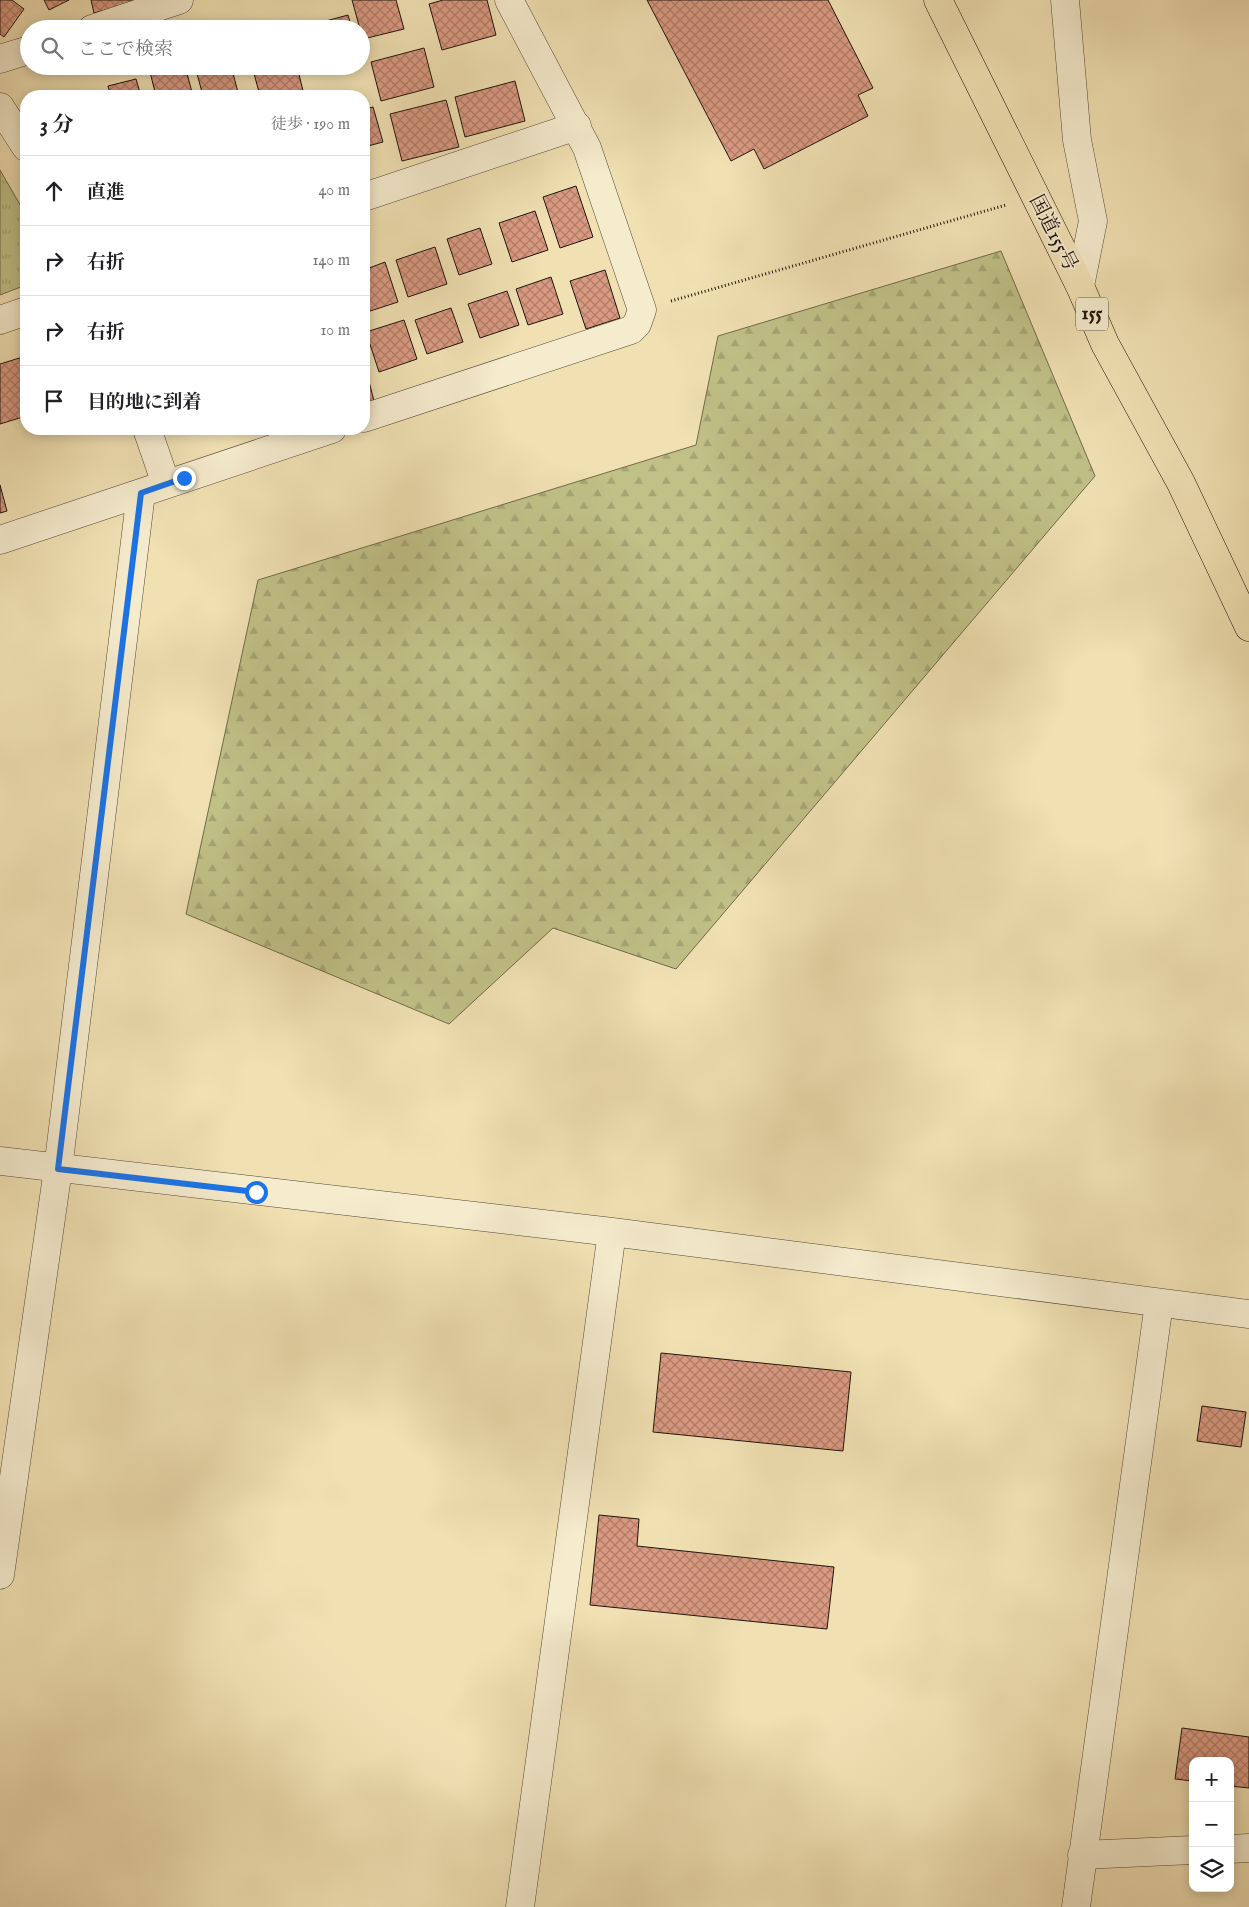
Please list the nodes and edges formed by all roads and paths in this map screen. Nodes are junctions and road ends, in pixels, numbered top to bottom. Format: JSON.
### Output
{"nodes":[{"id":1,"x":179,"y":0,"type":"edge"},
{"id":2,"x":509,"y":0,"type":"edge"},
{"id":3,"x":938,"y":0,"type":"edge"},
{"id":4,"x":1065,"y":0,"type":"edge"},
{"id":5,"x":119,"y":20,"type":"edge"},
{"id":6,"x":20,"y":53,"type":"edge"},
{"id":7,"x":0,"y":59,"type":"edge"},
{"id":8,"x":0,"y":107,"type":"edge"},
{"id":9,"x":577,"y":126,"type":"junction"},
{"id":10,"x":20,"y":138,"type":"edge"},
{"id":11,"x":370,"y":195,"type":"edge"},
{"id":12,"x":1034,"y":196,"type":"junction"},
{"id":13,"x":1080,"y":286,"type":"junction"},
{"id":14,"x":642,"y":310,"type":"junction"},
{"id":15,"x":20,"y":312,"type":"edge"},
{"id":16,"x":0,"y":320,"type":"edge"},
{"id":17,"x":370,"y":416,"type":"edge"},
{"id":18,"x":149,"y":435,"type":"edge"},
{"id":19,"x":314,"y":435,"type":"edge"},
{"id":20,"x":166,"y":484,"type":"junction"},
{"id":21,"x":141,"y":493,"type":"junction"},
{"id":22,"x":0,"y":540,"type":"edge"},
{"id":23,"x":1249,"y":627,"type":"edge"},
{"id":24,"x":0,"y":1162,"type":"edge"},
{"id":25,"x":58,"y":1169,"type":"junction"},
{"id":26,"x":612,"y":1232,"type":"junction"},
{"id":27,"x":1158,"y":1302,"type":"junction"},
{"id":28,"x":1249,"y":1314,"type":"edge"},
{"id":29,"x":0,"y":1575,"type":"edge"},
{"id":30,"x":1249,"y":1848,"type":"edge"},
{"id":31,"x":1234,"y":1849,"type":"edge"},
{"id":32,"x":1189,"y":1850,"type":"edge"},
{"id":33,"x":1082,"y":1855,"type":"junction"},
{"id":34,"x":520,"y":1907,"type":"edge"},
{"id":35,"x":1076,"y":1907,"type":"edge"}],
"edges":[{"from":1,"to":5,"type":"street"},
{"from":2,"to":9,"type":"street"},
{"from":3,"to":12,"type":"highway","name":"国道155号","number":"155"},
{"from":4,"to":13,"type":"street"},
{"from":6,"to":7,"type":"street"},
{"from":8,"to":10,"type":"street"},
{"from":9,"to":11,"type":"street"},
{"from":9,"to":14,"type":"street"},
{"from":12,"to":13,"type":"highway","name":"国道155号","number":"155"},
{"from":12,"to":14,"type":"path"},
{"from":13,"to":23,"type":"highway","name":"国道155号","number":"155"},
{"from":14,"to":17,"type":"street"},
{"from":15,"to":16,"type":"street"},
{"from":18,"to":20,"type":"street"},
{"from":19,"to":20,"type":"street"},
{"from":20,"to":21,"type":"street"},
{"from":21,"to":22,"type":"street"},
{"from":21,"to":25,"type":"street"},
{"from":24,"to":25,"type":"street"},
{"from":25,"to":26,"type":"street"},
{"from":25,"to":29,"type":"street"},
{"from":26,"to":27,"type":"street"},
{"from":26,"to":34,"type":"street"},
{"from":27,"to":28,"type":"street"},
{"from":27,"to":33,"type":"street"},
{"from":30,"to":31,"type":"street"},
{"from":32,"to":33,"type":"street"},
{"from":33,"to":35,"type":"street"}]}
